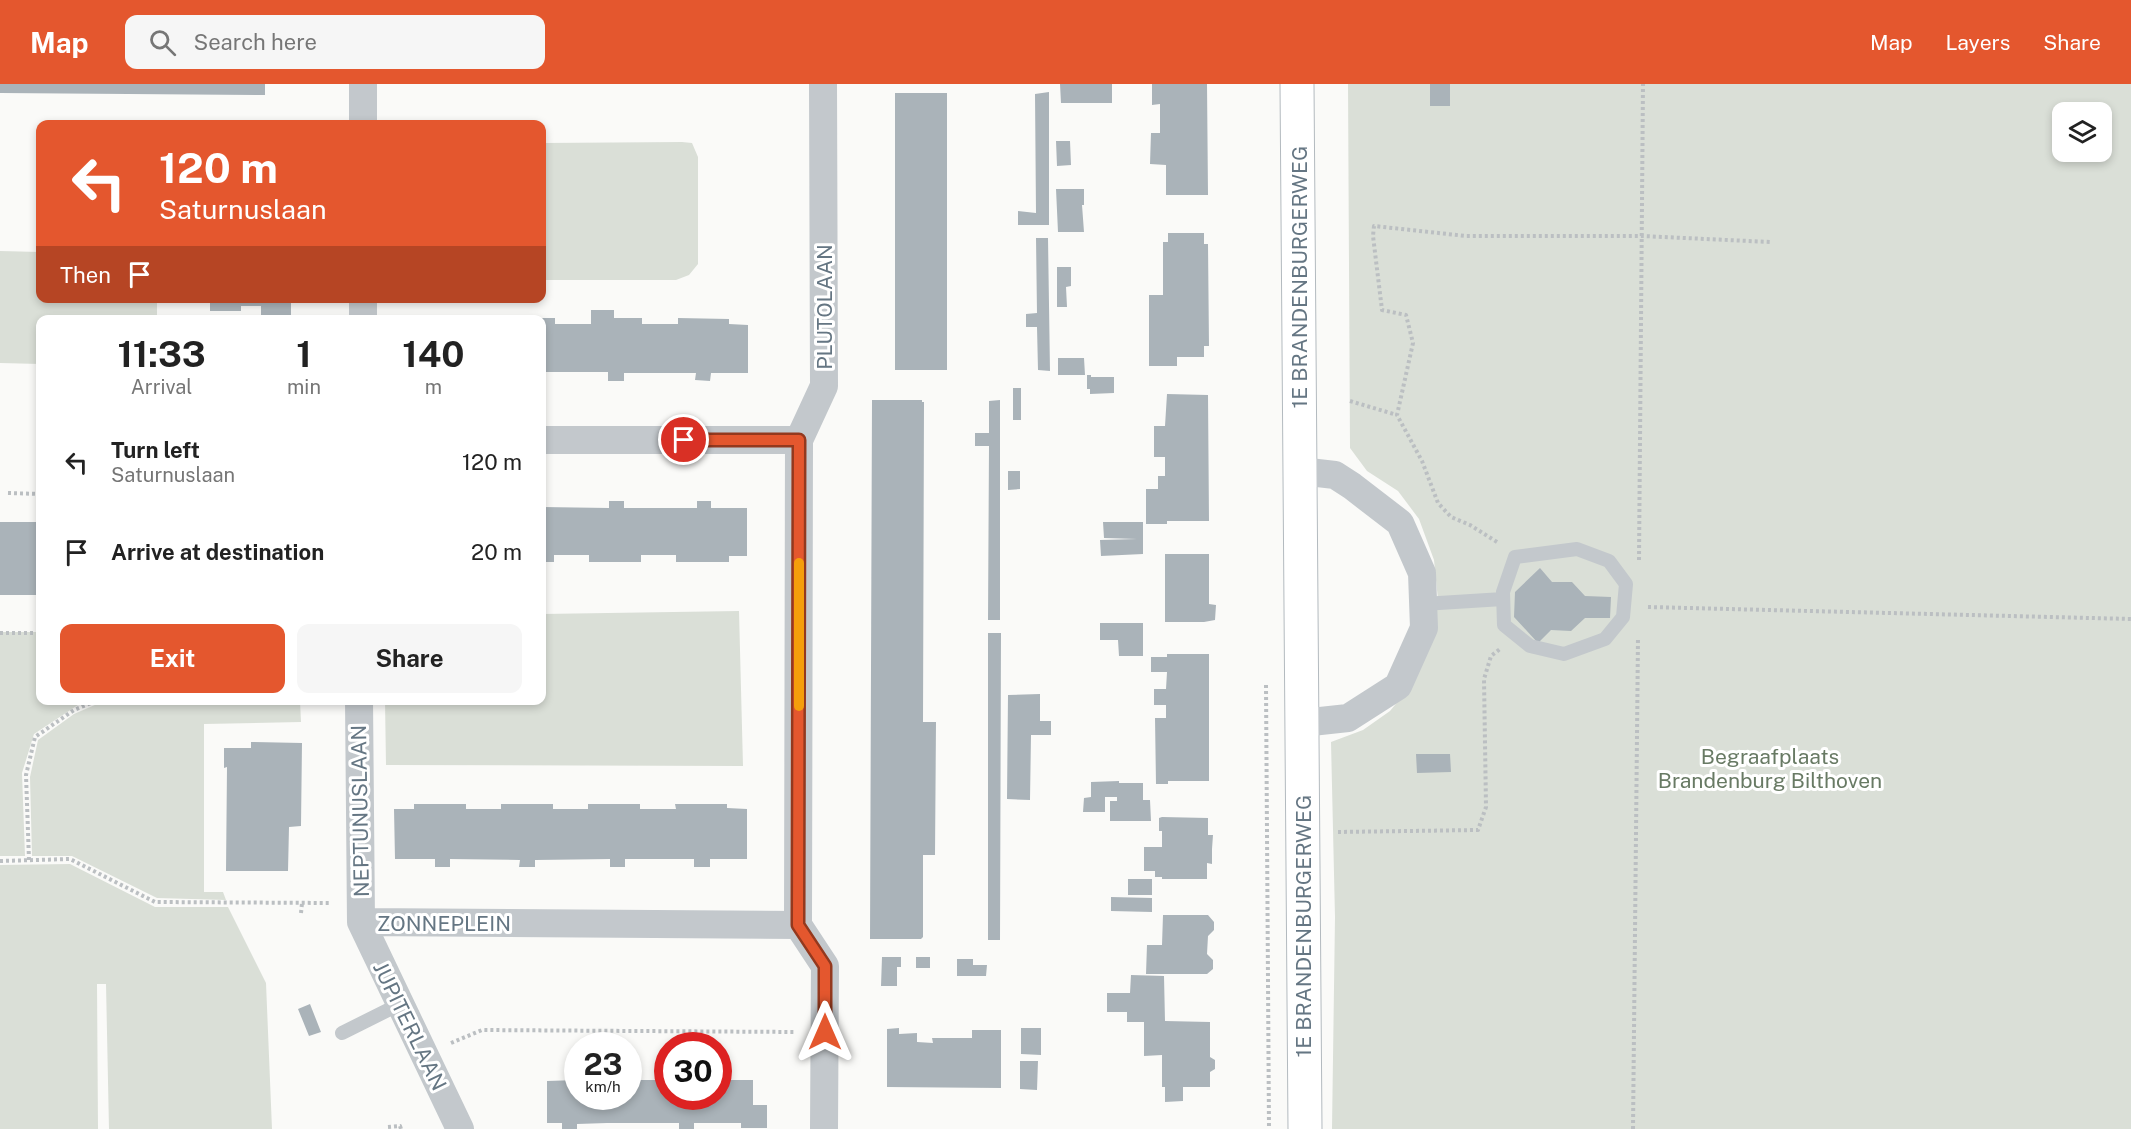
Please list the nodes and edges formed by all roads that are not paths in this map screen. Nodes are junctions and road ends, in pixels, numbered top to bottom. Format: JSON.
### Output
{"nodes":[{"id":1,"x":363,"y":84,"type":"edge"},
{"id":2,"x":823,"y":84,"type":"edge"},
{"id":3,"x":1297,"y":84,"type":"edge"},
{"id":4,"x":363,"y":120,"type":"edge"},
{"id":5,"x":546,"y":440,"type":"edge"},
{"id":6,"x":799,"y":440,"type":"junction"},
{"id":7,"x":1300,"y":471,"type":"junction"},
{"id":8,"x":1503,"y":599,"type":"junction"},
{"id":9,"x":1423,"y":604,"type":"junction"},
{"id":10,"x":359,"y":705,"type":"edge"},
{"id":11,"x":1302,"y":723,"type":"junction"},
{"id":12,"x":361,"y":922,"type":"junction"},
{"id":13,"x":798,"y":925,"type":"junction"},
{"id":14,"x":400,"y":1004,"type":"junction"},
{"id":15,"x":342,"y":1033,"type":"dead end"},
{"id":16,"x":460,"y":1129,"type":"edge"},
{"id":17,"x":824,"y":1129,"type":"edge"},
{"id":18,"x":1305,"y":1129,"type":"edge"}],
"edges":[{"from":1,"to":4,"type":"street"},
{"from":2,"to":6,"type":"street","name":"PLUTOLAAN"},
{"from":3,"to":7,"type":"street","name":"1E BRANDENBURGERWEG"},
{"from":5,"to":6,"type":"street"},
{"from":6,"to":13,"type":"street","name":"PLUTOLAAN"},
{"from":7,"to":9,"type":"street"},
{"from":7,"to":11,"type":"street","name":"1E BRANDENBURGERWEG"},
{"from":8,"to":8,"type":"lane"},
{"from":8,"to":9,"type":"lane"},
{"from":9,"to":11,"type":"street"},
{"from":10,"to":12,"type":"street","name":"NEPTUNUSLAAN"},
{"from":11,"to":18,"type":"street","name":"1E BRANDENBURGERWEG"},
{"from":12,"to":13,"type":"street","name":"ZONNEPLEIN"},
{"from":12,"to":14,"type":"street","name":"JUPITERLAAN"},
{"from":13,"to":17,"type":"street"},
{"from":14,"to":15,"type":"lane"},
{"from":14,"to":16,"type":"street","name":"JUPITERLAAN"}]}
